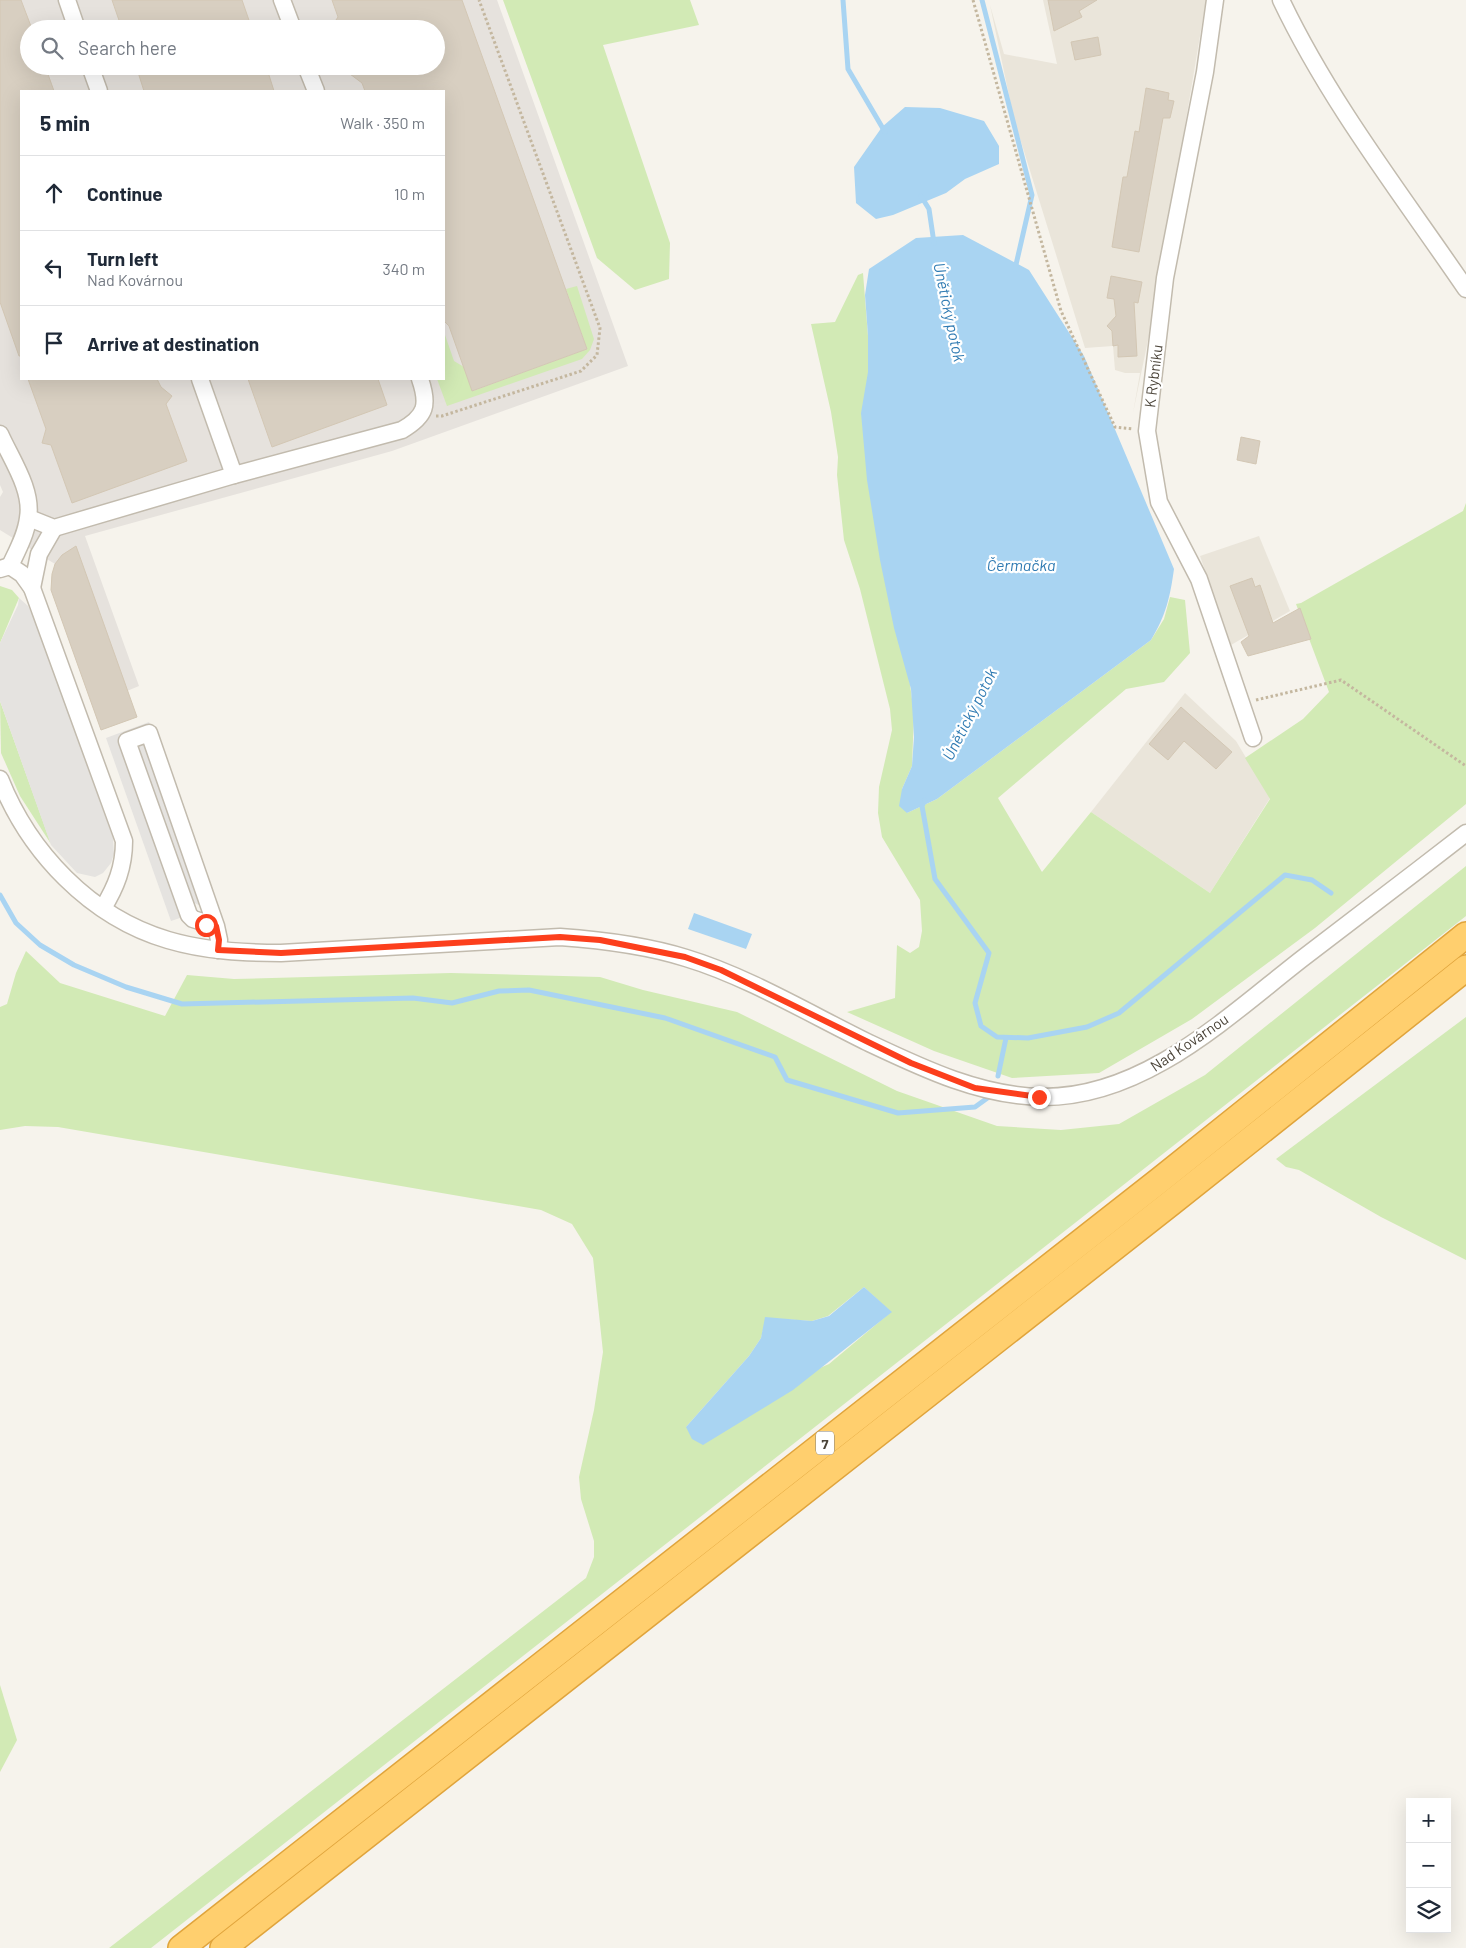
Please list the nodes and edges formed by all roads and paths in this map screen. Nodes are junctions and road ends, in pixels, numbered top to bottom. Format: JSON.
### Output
{"nodes":[{"id":1,"x":67,"y":0,"type":"edge"},
{"id":2,"x":282,"y":0,"type":"edge"},
{"id":3,"x":479,"y":0,"type":"edge"},
{"id":4,"x":973,"y":0,"type":"edge"},
{"id":5,"x":1215,"y":0,"type":"edge"},
{"id":6,"x":1281,"y":0,"type":"edge"},
{"id":7,"x":74,"y":20,"type":"edge"},
{"id":8,"x":290,"y":20,"type":"edge"},
{"id":9,"x":93,"y":75,"type":"edge"},
{"id":10,"x":310,"y":75,"type":"edge"},
{"id":11,"x":99,"y":90,"type":"edge"},
{"id":12,"x":316,"y":90,"type":"edge"},
{"id":13,"x":1466,"y":289,"type":"edge"},
{"id":14,"x":200,"y":380,"type":"edge"},
{"id":15,"x":420,"y":380,"type":"edge"},
{"id":16,"x":422,"y":413,"type":"junction"},
{"id":17,"x":1147,"y":431,"type":"junction"},
{"id":18,"x":0,"y":434,"type":"edge"},
{"id":19,"x":234,"y":475,"type":"junction"},
{"id":20,"x":29,"y":518,"type":"junction"},
{"id":21,"x":54,"y":528,"type":"junction"},
{"id":22,"x":5,"y":567,"type":"edge"},
{"id":23,"x":32,"y":588,"type":"junction"},
{"id":24,"x":1241,"y":703,"type":"junction"},
{"id":25,"x":1253,"y":738,"type":"dead end"},
{"id":26,"x":1466,"y":766,"type":"edge"},
{"id":27,"x":0,"y":779,"type":"edge"},
{"id":28,"x":1466,"y":833,"type":"edge"},
{"id":29,"x":103,"y":908,"type":"junction"},
{"id":30,"x":216,"y":926,"type":"junction"},
{"id":31,"x":1466,"y":935,"type":"edge"},
{"id":32,"x":218,"y":950,"type":"junction"},
{"id":33,"x":1466,"y":968,"type":"edge"},
{"id":34,"x":181,"y":1948,"type":"edge"},
{"id":35,"x":223,"y":1948,"type":"edge"}],
"edges":[{"from":1,"to":7,"type":"street"},
{"from":2,"to":8,"type":"street"},
{"from":3,"to":16,"type":"path"},
{"from":4,"to":17,"type":"path"},
{"from":5,"to":17,"type":"street","name":"K Rybníku"},
{"from":6,"to":13,"type":"street"},
{"from":9,"to":11,"type":"street"},
{"from":10,"to":12,"type":"street"},
{"from":14,"to":19,"type":"street"},
{"from":15,"to":16,"type":"street"},
{"from":16,"to":19,"type":"street"},
{"from":17,"to":24,"type":"street","name":"K Rybníku"},
{"from":18,"to":20,"type":"street"},
{"from":19,"to":21,"type":"street"},
{"from":20,"to":21,"type":"street"},
{"from":20,"to":22,"type":"street"},
{"from":21,"to":23,"type":"street"},
{"from":22,"to":23,"type":"street"},
{"from":23,"to":29,"type":"street"},
{"from":24,"to":25,"type":"street","name":"K Rybníku"},
{"from":24,"to":26,"type":"path"},
{"from":27,"to":29,"type":"street","name":"Nad Kovárnou"},
{"from":28,"to":32,"type":"street","name":"Nad Kovárnou"},
{"from":29,"to":32,"type":"street","name":"Nad Kovárnou"},
{"from":30,"to":30,"type":"street"},
{"from":30,"to":32,"type":"street"},
{"from":31,"to":34,"type":"highway","number":"7"},
{"from":33,"to":35,"type":"highway","number":"7"}]}
